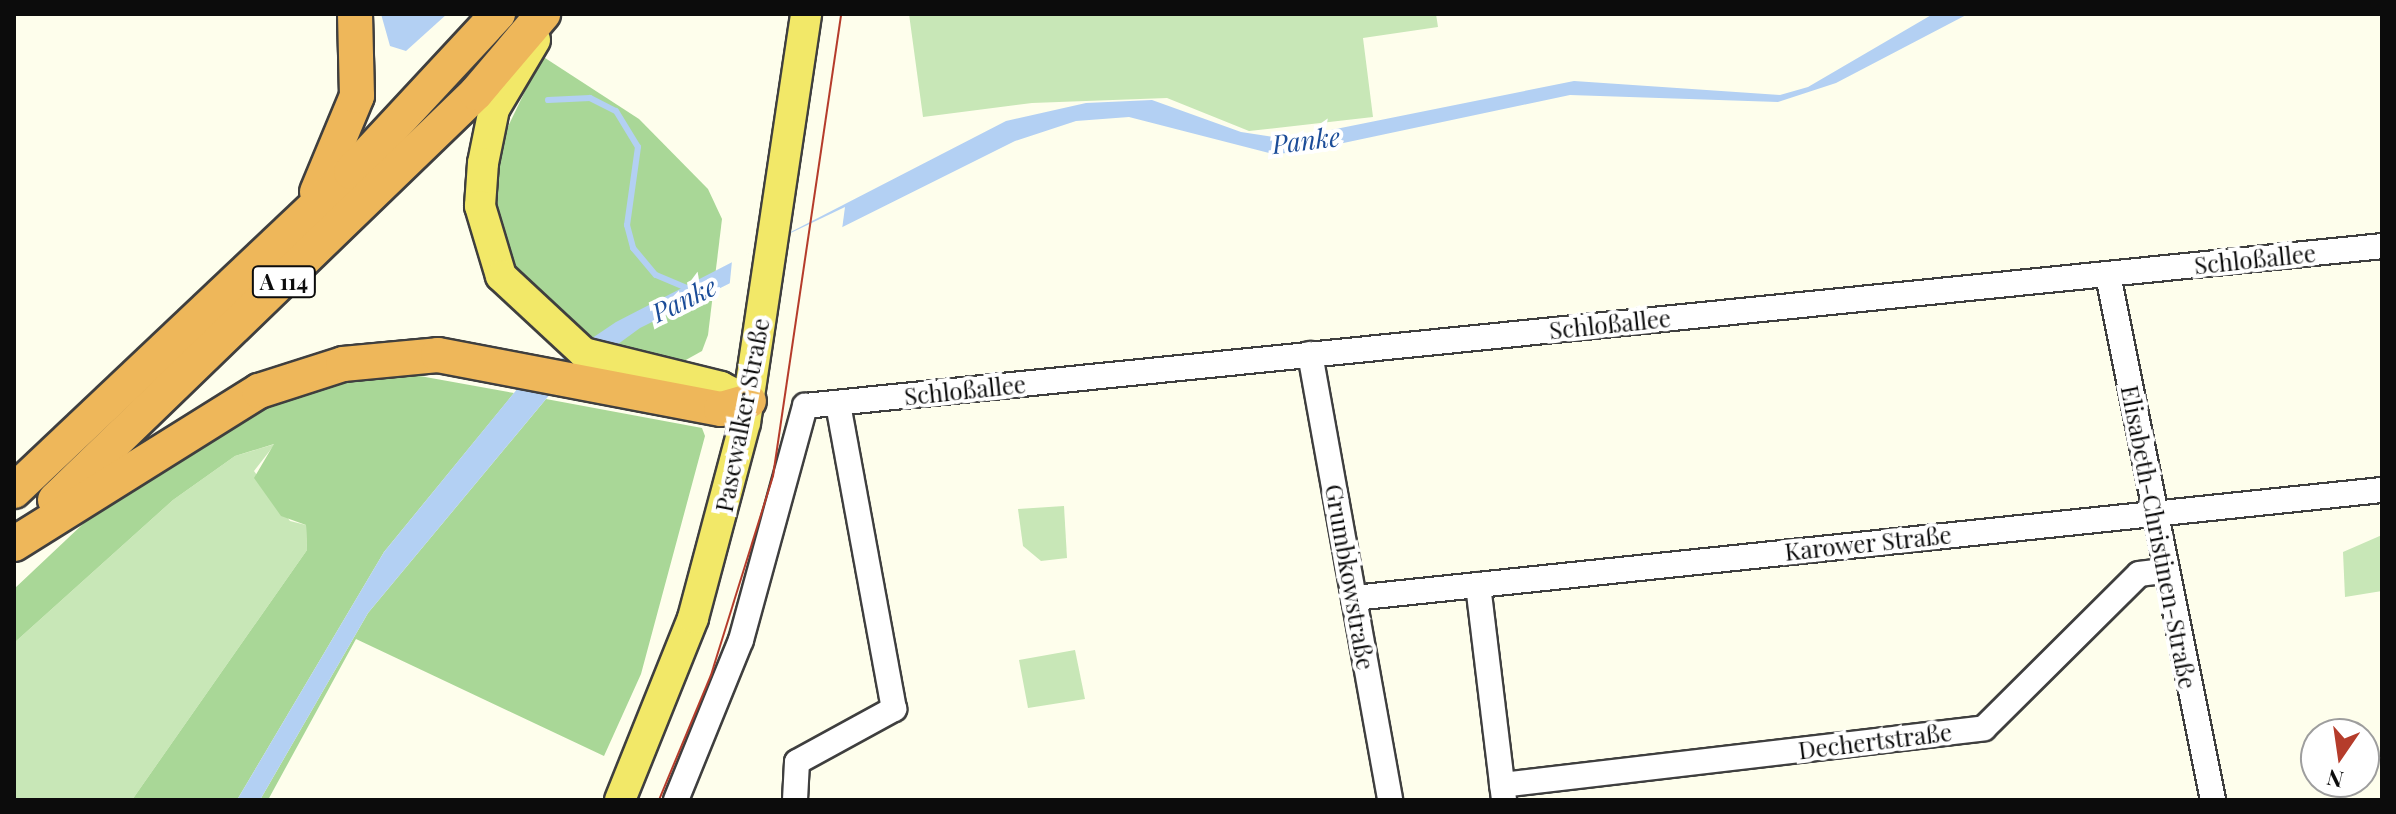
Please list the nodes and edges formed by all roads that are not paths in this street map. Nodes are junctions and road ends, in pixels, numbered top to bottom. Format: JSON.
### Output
{"nodes":[{"id":1,"x":355,"y":14,"type":"edge"},
{"id":2,"x":498,"y":14,"type":"edge"},
{"id":3,"x":543,"y":14,"type":"edge"},
{"id":4,"x":552,"y":14,"type":"edge"},
{"id":5,"x":806,"y":14,"type":"edge"},
{"id":6,"x":309,"y":210,"type":"junction"},
{"id":7,"x":2382,"y":246,"type":"edge"},
{"id":8,"x":2108,"y":275,"type":"junction"},
{"id":9,"x":1310,"y":354,"type":"junction"},
{"id":10,"x":749,"y":401,"type":"junction"},
{"id":11,"x":838,"y":403,"type":"junction"},
{"id":12,"x":2382,"y":490,"type":"edge"},
{"id":13,"x":14,"y":491,"type":"edge"},
{"id":14,"x":2155,"y":516,"type":"junction"},
{"id":15,"x":14,"y":541,"type":"edge"},
{"id":16,"x":2164,"y":571,"type":"junction"},
{"id":17,"x":1478,"y":585,"type":"junction"},
{"id":18,"x":1354,"y":598,"type":"junction"},
{"id":19,"x":1511,"y":789,"type":"edge"},
{"id":20,"x":620,"y":800,"type":"edge"},
{"id":21,"x":676,"y":800,"type":"edge"},
{"id":22,"x":795,"y":800,"type":"edge"},
{"id":23,"x":1390,"y":800,"type":"edge"},
{"id":24,"x":2213,"y":800,"type":"edge"}],
"edges":[{"from":1,"to":6,"type":"highway"},
{"from":2,"to":6,"type":"highway","number":"A 114"},
{"from":3,"to":15,"type":"highway","number":"A 114"},
{"from":4,"to":10,"type":"main road"},
{"from":5,"to":10,"type":"main road","name":"Pasewalker Straße"},
{"from":6,"to":13,"type":"highway","number":"A 114"},
{"from":7,"to":8,"type":"street","name":"Schloßallee"},
{"from":8,"to":9,"type":"street","name":"Schloßallee"},
{"from":8,"to":14,"type":"street","name":"Elisabeth-Christinen-Straße"},
{"from":9,"to":11,"type":"street","name":"Schloßallee"},
{"from":9,"to":18,"type":"street","name":"Grumbkowstraße"},
{"from":10,"to":15,"type":"highway"},
{"from":10,"to":20,"type":"main road","name":"Pasewalker Straße"},
{"from":11,"to":21,"type":"street","name":"Schloßallee"},
{"from":11,"to":22,"type":"street"},
{"from":12,"to":14,"type":"street","name":"Karower Straße"},
{"from":14,"to":16,"type":"street","name":"Elisabeth-Christinen-Straße"},
{"from":14,"to":17,"type":"street","name":"Karower Straße"},
{"from":16,"to":19,"type":"street","name":"Dechertstraße"},
{"from":16,"to":24,"type":"street","name":"Elisabeth-Christinen-Straße"},
{"from":17,"to":18,"type":"street","name":"Karower Straße"},
{"from":17,"to":19,"type":"street","name":"Dechertstraße"},
{"from":18,"to":23,"type":"street","name":"Grumbkowstraße"}]}
